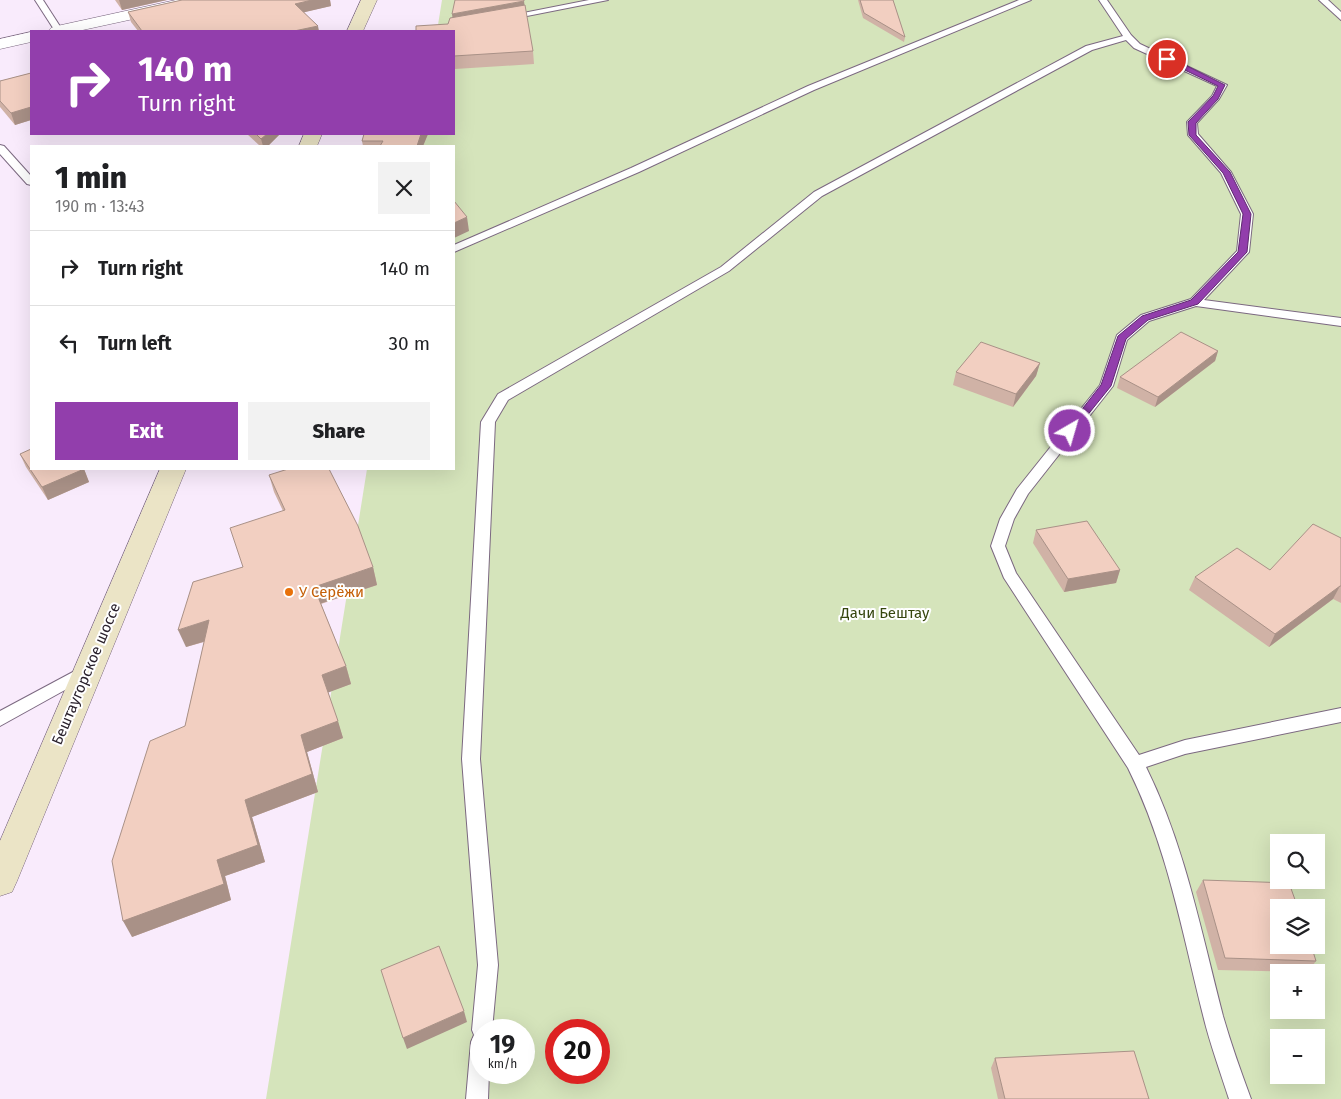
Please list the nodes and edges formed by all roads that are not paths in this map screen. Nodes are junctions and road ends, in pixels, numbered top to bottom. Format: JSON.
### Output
{"nodes":[{"id":1,"x":39,"y":0,"type":"edge"},
{"id":2,"x":198,"y":0,"type":"edge"},
{"id":3,"x":369,"y":0,"type":"edge"},
{"id":4,"x":604,"y":0,"type":"edge"},
{"id":5,"x":1027,"y":0,"type":"edge"},
{"id":6,"x":1103,"y":0,"type":"edge"},
{"id":7,"x":1323,"y":0,"type":"edge"},
{"id":8,"x":1341,"y":17,"type":"edge"},
{"id":9,"x":497,"y":19,"type":"edge"},
{"id":10,"x":57,"y":30,"type":"edge"},
{"id":11,"x":63,"y":30,"type":"edge"},
{"id":12,"x":355,"y":30,"type":"edge"},
{"id":13,"x":30,"y":37,"type":"edge"},
{"id":14,"x":1128,"y":37,"type":"junction"},
{"id":15,"x":0,"y":44,"type":"edge"},
{"id":16,"x":0,"y":148,"type":"edge"},
{"id":17,"x":30,"y":181,"type":"edge"},
{"id":18,"x":455,"y":249,"type":"edge"},
{"id":19,"x":1195,"y":302,"type":"junction"},
{"id":20,"x":1341,"y":322,"type":"edge"},
{"id":21,"x":173,"y":470,"type":"edge"},
{"id":22,"x":87,"y":671,"type":"junction"},
{"id":23,"x":1341,"y":715,"type":"edge"},
{"id":24,"x":0,"y":718,"type":"edge"},
{"id":25,"x":1135,"y":763,"type":"junction"},
{"id":26,"x":0,"y":880,"type":"edge"},
{"id":27,"x":483,"y":1019,"type":"edge"},
{"id":28,"x":478,"y":1084,"type":"edge"},
{"id":29,"x":477,"y":1099,"type":"edge"},
{"id":30,"x":1240,"y":1099,"type":"edge"}],
"edges":[{"from":1,"to":10,"type":"lane"},
{"from":2,"to":11,"type":"street"},
{"from":3,"to":12,"type":"main road"},
{"from":4,"to":9,"type":"lane"},
{"from":5,"to":18,"type":"lane"},
{"from":6,"to":14,"type":"lane"},
{"from":7,"to":8,"type":"lane"},
{"from":13,"to":15,"type":"street"},
{"from":14,"to":19,"type":"lane"},
{"from":14,"to":27,"type":"lane"},
{"from":16,"to":17,"type":"lane"},
{"from":19,"to":20,"type":"lane"},
{"from":19,"to":25,"type":"lane"},
{"from":21,"to":22,"type":"main road","name":"Бештаугорское шоссе"},
{"from":22,"to":24,"type":"lane"},
{"from":22,"to":26,"type":"main road","name":"Бештаугорское шоссе"},
{"from":23,"to":25,"type":"lane"},
{"from":25,"to":30,"type":"lane"},
{"from":28,"to":29,"type":"lane"}]}
